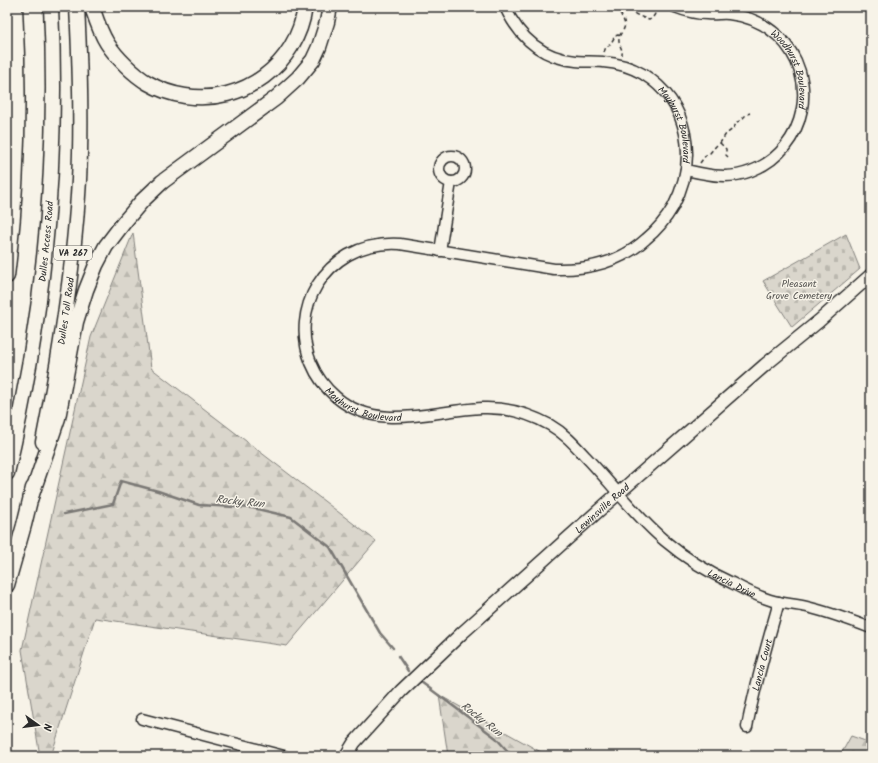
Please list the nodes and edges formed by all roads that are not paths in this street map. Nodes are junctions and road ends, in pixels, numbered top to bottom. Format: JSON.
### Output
{"nodes":[{"id":1,"x":15,"y":7,"type":"edge"},
{"id":2,"x":52,"y":7,"type":"edge"},
{"id":3,"x":77,"y":7,"type":"edge"},
{"id":4,"x":92,"y":7,"type":"edge"},
{"id":5,"x":305,"y":7,"type":"edge"},
{"id":6,"x":330,"y":7,"type":"edge"},
{"id":7,"x":505,"y":7,"type":"edge"},
{"id":8,"x":675,"y":7,"type":"edge"},
{"id":9,"x":686,"y":170,"type":"junction"},
{"id":10,"x":451,"y":182,"type":"dead end"},
{"id":11,"x":440,"y":251,"type":"junction"},
{"id":12,"x":871,"y":275,"type":"edge"},
{"id":13,"x":7,"y":276,"type":"edge"},
{"id":14,"x":7,"y":472,"type":"edge"},
{"id":15,"x":619,"y":494,"type":"junction"},
{"id":16,"x":31,"y":497,"type":"junction"},
{"id":17,"x":7,"y":585,"type":"edge"},
{"id":18,"x":779,"y":602,"type":"junction"},
{"id":19,"x":871,"y":628,"type":"edge"},
{"id":20,"x":142,"y":719,"type":"dead end"},
{"id":21,"x":747,"y":727,"type":"dead end"},
{"id":22,"x":284,"y":756,"type":"edge"},
{"id":23,"x":346,"y":756,"type":"edge"}],
"edges":[{"from":1,"to":13,"type":"highway"},
{"from":2,"to":14,"type":"highway","name":"Dulles Access Road"},
{"from":3,"to":16,"type":"highway","name":"Dulles Toll Road","number":"VA 267"},
{"from":4,"to":5,"type":"highway"},
{"from":6,"to":16,"type":"highway"},
{"from":7,"to":9,"type":"street","name":"Mayhurst Boulevard"},
{"from":8,"to":9,"type":"street","name":"Woodhurst Boulevard"},
{"from":9,"to":11,"type":"street","name":"Mayhurst Boulevard"},
{"from":10,"to":11,"type":"street"},
{"from":11,"to":15,"type":"street","name":"Mayhurst Boulevard"},
{"from":12,"to":15,"type":"main road","name":"Lewinsville Road"},
{"from":15,"to":18,"type":"street","name":"Lancia Drive"},
{"from":15,"to":23,"type":"main road","name":"Lewinsville Road"},
{"from":16,"to":17,"type":"highway","name":"Dulles Toll Road","number":"VA 267"},
{"from":18,"to":19,"type":"street","name":"Lancia Drive"},
{"from":18,"to":21,"type":"street","name":"Lancia Court"},
{"from":20,"to":22,"type":"street"}]}
